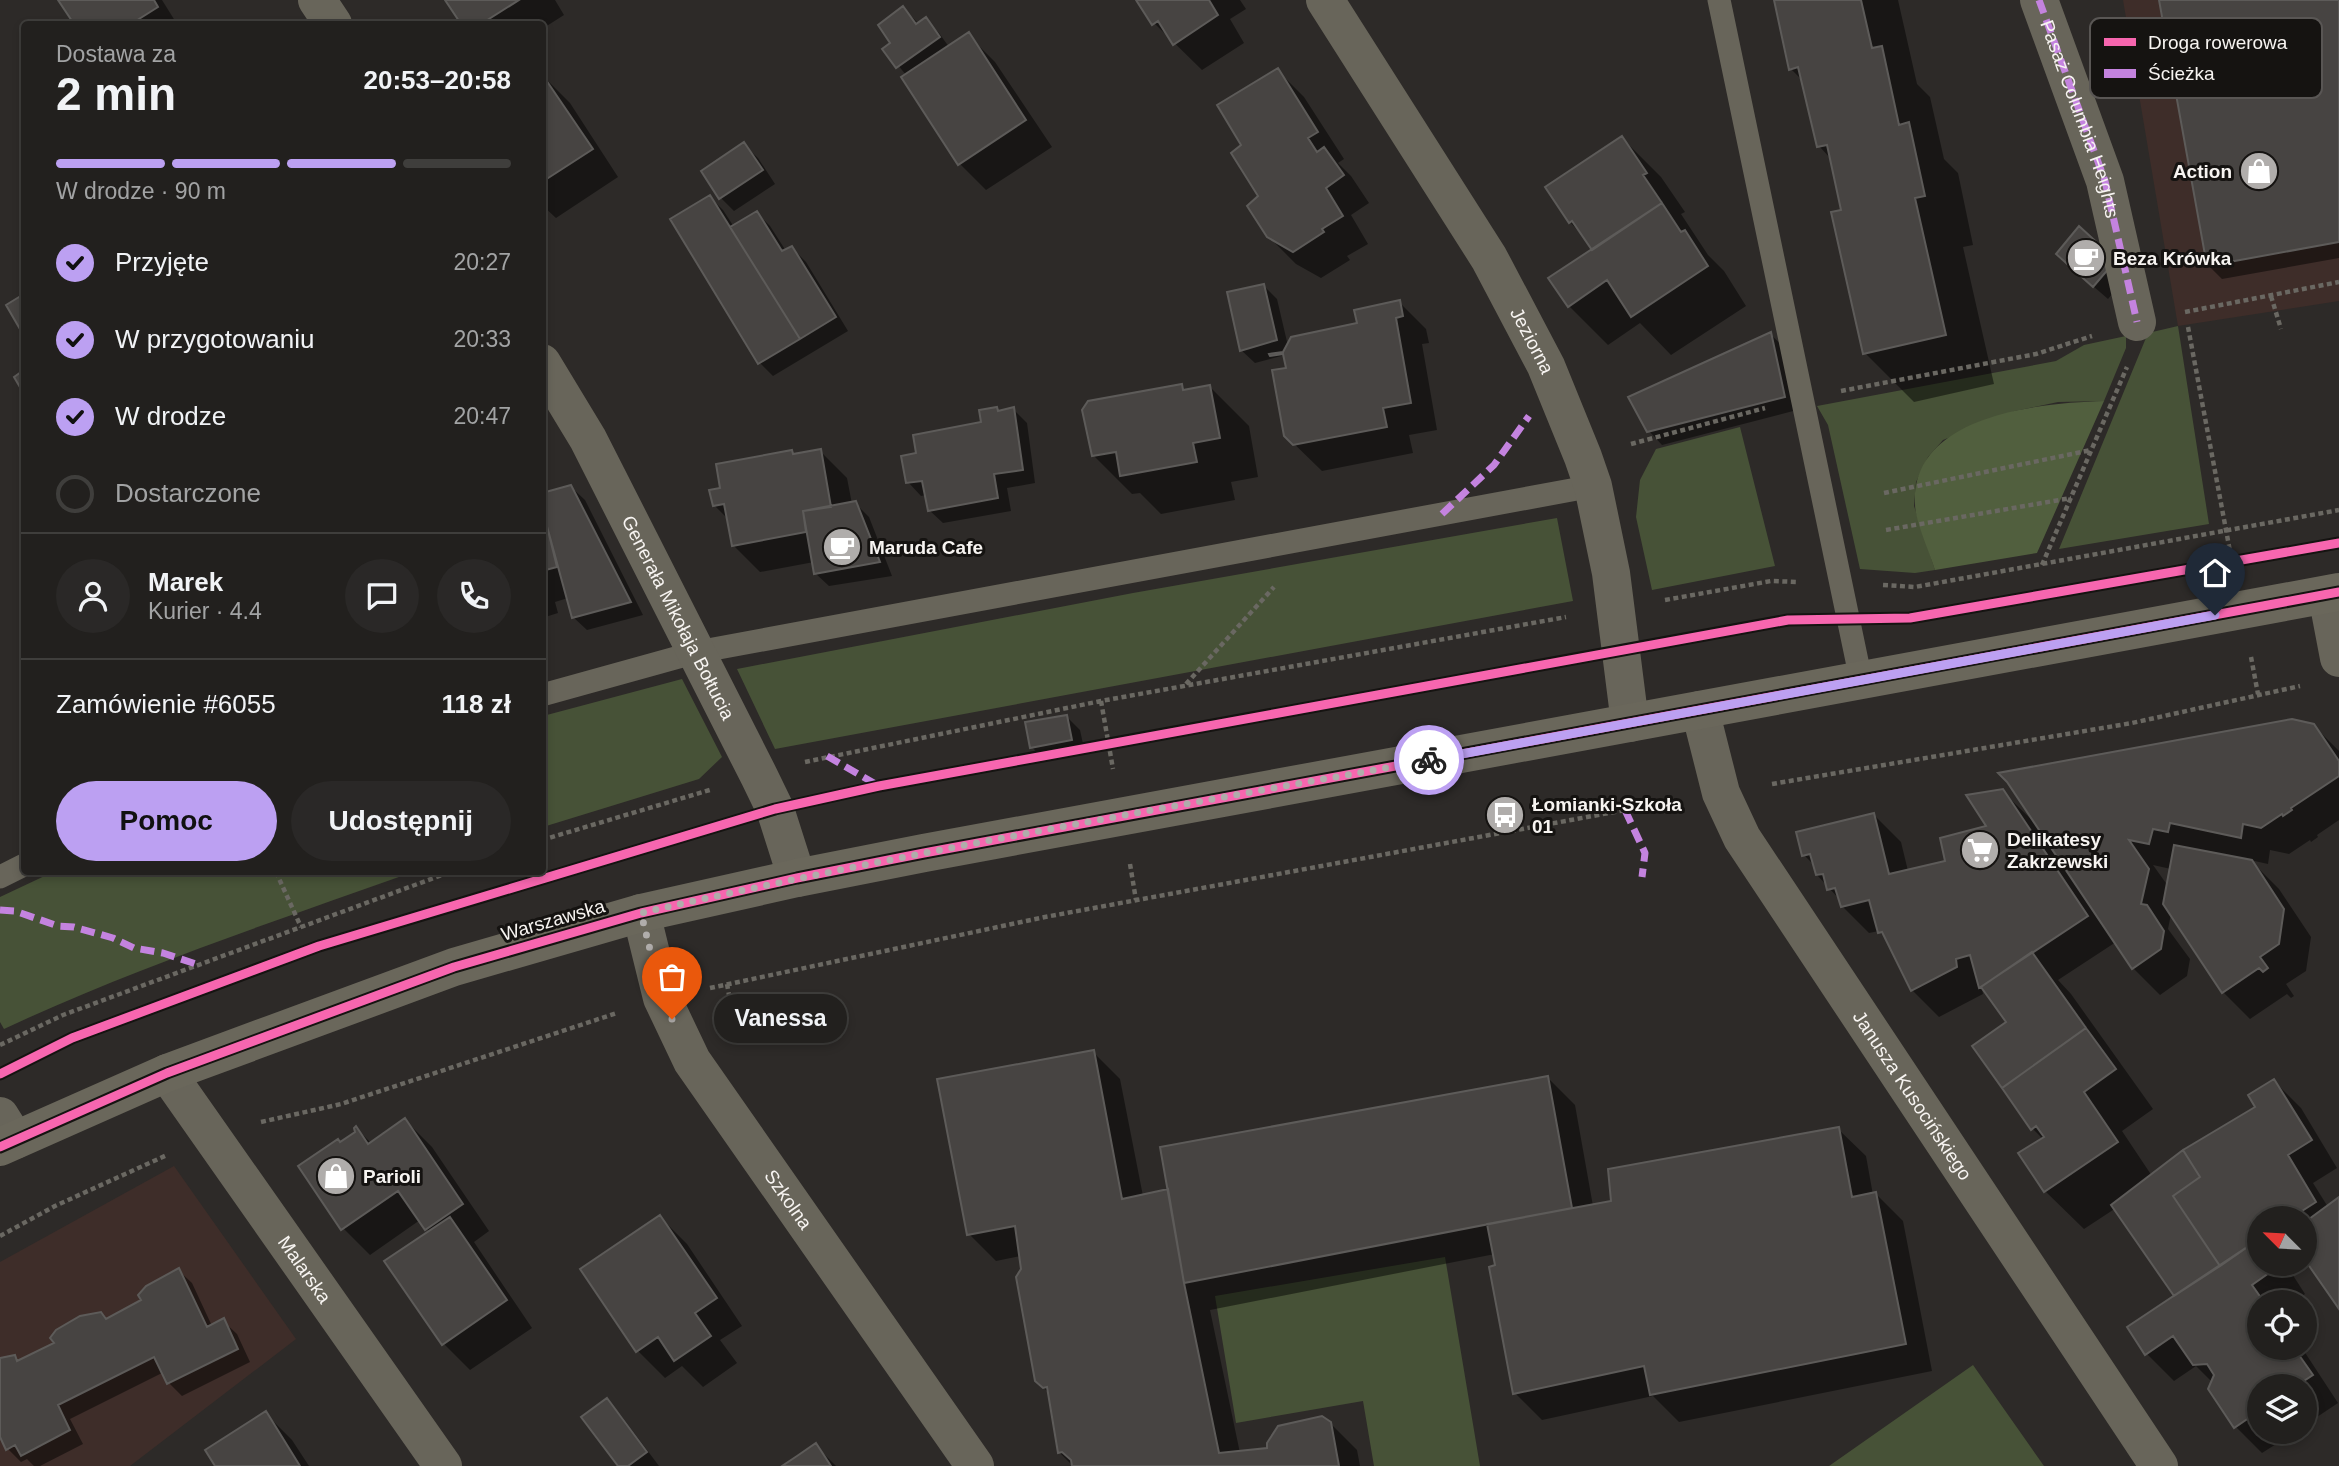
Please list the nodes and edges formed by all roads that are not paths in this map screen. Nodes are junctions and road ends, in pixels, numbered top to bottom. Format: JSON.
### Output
{"nodes":[{"id":1,"x":317,"y":0,"type":"edge"},
{"id":2,"x":1325,"y":0,"type":"edge"},
{"id":3,"x":1719,"y":0,"type":"edge"},
{"id":4,"x":2039,"y":0,"type":"edge"},
{"id":5,"x":331,"y":21,"type":"edge"},
{"id":6,"x":2137,"y":322,"type":"road end"},
{"id":7,"x":546,"y":370,"type":"edge"},
{"id":8,"x":1588,"y":471,"type":"junction"},
{"id":9,"x":2333,"y":594,"type":"edge"},
{"id":10,"x":697,"y":652,"type":"junction"},
{"id":11,"x":2325,"y":670,"type":"edge"},
{"id":12,"x":1861,"y":680,"type":"junction"},
{"id":13,"x":546,"y":694,"type":"edge"},
{"id":14,"x":1700,"y":710,"type":"junction"},
{"id":15,"x":1629,"y":723,"type":"junction"},
{"id":16,"x":21,"y":866,"type":"edge"},
{"id":17,"x":0,"y":877,"type":"edge"},
{"id":18,"x":797,"y":878,"type":"junction"},
{"id":19,"x":641,"y":913,"type":"junction"},
{"id":20,"x":167,"y":1073,"type":"junction"},
{"id":21,"x":5,"y":1134,"type":"edge"},
{"id":22,"x":443,"y":1466,"type":"edge"},
{"id":23,"x":975,"y":1466,"type":"edge"},
{"id":24,"x":2159,"y":1466,"type":"edge"}],
"edges":[{"from":1,"to":5,"type":"street"},
{"from":2,"to":8,"type":"street","name":"Jeziorna"},
{"from":3,"to":12,"type":"lane"},
{"from":4,"to":6,"type":"street","name":"Pasaż Columbia Heights"},
{"from":7,"to":10,"type":"street","name":"Generała Mikołaja Bołtucia"},
{"from":8,"to":10,"type":"lane"},
{"from":8,"to":15,"type":"street","name":"Jeziorna"},
{"from":9,"to":11,"type":"street"},
{"from":9,"to":12,"type":"street","name":"Warszawska"},
{"from":10,"to":13,"type":"lane"},
{"from":10,"to":18,"type":"street","name":"Generała Mikołaja Bołtucia"},
{"from":12,"to":14,"type":"street","name":"Warszawska"},
{"from":14,"to":15,"type":"street","name":"Warszawska"},
{"from":14,"to":24,"type":"street","name":"Janusza Kusocińskiego"},
{"from":15,"to":18,"type":"street","name":"Warszawska"},
{"from":16,"to":17,"type":"lane"},
{"from":18,"to":19,"type":"street","name":"Warszawska"},
{"from":19,"to":20,"type":"street","name":"Warszawska"},
{"from":19,"to":23,"type":"street","name":"Szkolna"},
{"from":20,"to":21,"type":"street","name":"Warszawska"},
{"from":20,"to":22,"type":"street","name":"Malarska"}]}
